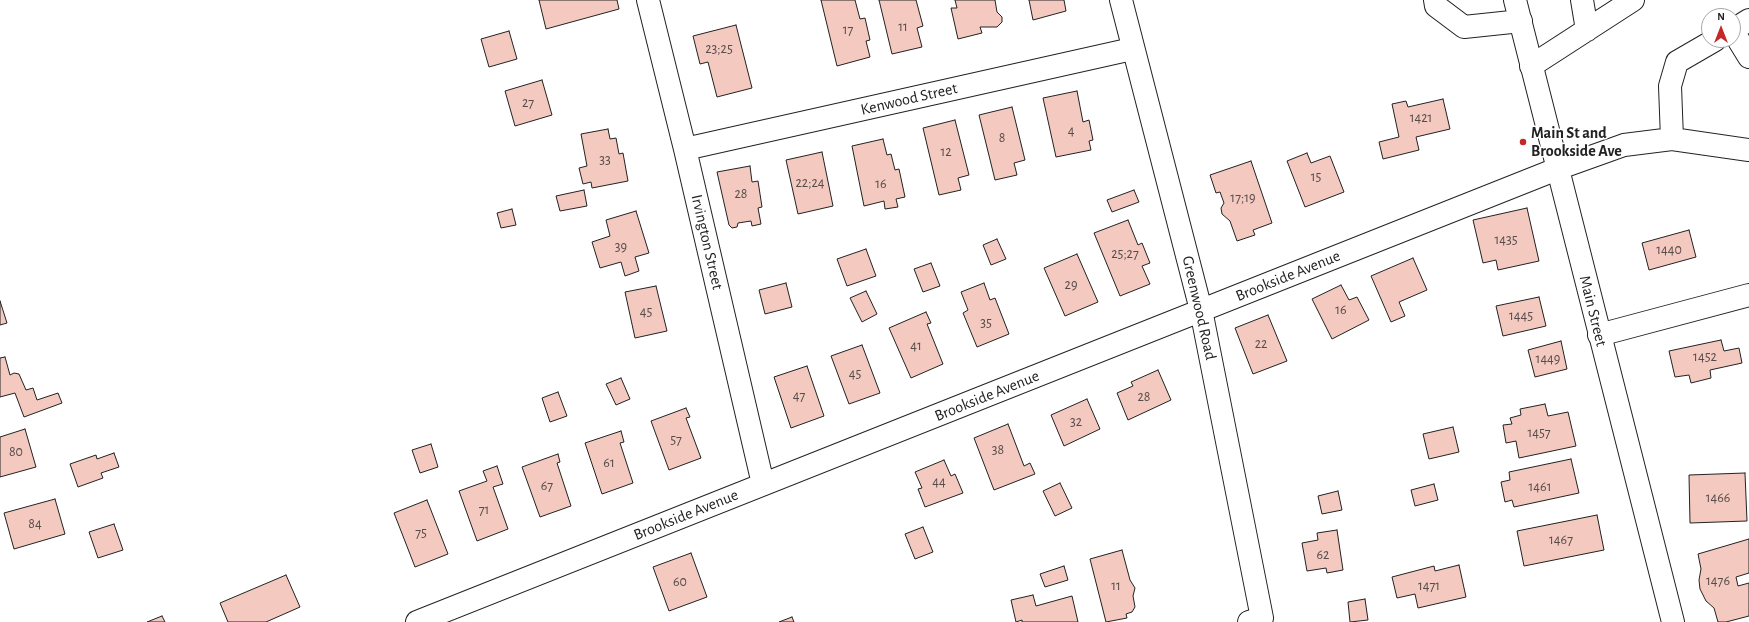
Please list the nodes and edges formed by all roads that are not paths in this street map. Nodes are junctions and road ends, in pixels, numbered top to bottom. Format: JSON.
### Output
{"nodes":[{"id":1,"x":648,"y":0,"type":"edge"},
{"id":2,"x":1121,"y":0,"type":"edge"},
{"id":3,"x":1435,"y":0,"type":"edge"},
{"id":4,"x":1515,"y":0,"type":"edge"},
{"id":5,"x":1582,"y":0,"type":"edge"},
{"id":6,"x":1633,"y":0,"type":"edge"},
{"id":7,"x":1521,"y":21,"type":"junction"},
{"id":8,"x":1587,"y":30,"type":"junction"},
{"id":9,"x":1741,"y":44,"type":"edge"},
{"id":10,"x":1701,"y":48,"type":"edge"},
{"id":11,"x":1132,"y":49,"type":"junction"},
{"id":12,"x":1749,"y":57,"type":"edge"},
{"id":13,"x":1531,"y":66,"type":"junction"},
{"id":14,"x":1672,"y":139,"type":"junction"},
{"id":15,"x":685,"y":149,"type":"junction"},
{"id":16,"x":1749,"y":150,"type":"edge"},
{"id":17,"x":1557,"y":168,"type":"junction"},
{"id":18,"x":1749,"y":295,"type":"edge"},
{"id":19,"x":1201,"y":310,"type":"junction"},
{"id":20,"x":1599,"y":335,"type":"junction"},
{"id":21,"x":764,"y":484,"type":"junction"},
{"id":22,"x":1256,"y":620,"type":"edge"},
{"id":23,"x":417,"y":622,"type":"edge"},
{"id":24,"x":1673,"y":622,"type":"edge"}],
"edges":[{"from":1,"to":15,"type":"street","name":"Irvington Street"},
{"from":2,"to":11,"type":"street","name":"Greenwood Road"},
{"from":3,"to":7,"type":"street"},
{"from":4,"to":7,"type":"street","name":"Main Street"},
{"from":5,"to":8,"type":"street"},
{"from":6,"to":8,"type":"street"},
{"from":7,"to":13,"type":"street","name":"Main Street"},
{"from":8,"to":13,"type":"street"},
{"from":9,"to":12,"type":"street"},
{"from":10,"to":14,"type":"street"},
{"from":11,"to":15,"type":"street","name":"Kenwood Street"},
{"from":11,"to":19,"type":"street","name":"Greenwood Road"},
{"from":13,"to":17,"type":"street","name":"Main Street"},
{"from":14,"to":16,"type":"street","name":"Brookside Avenue"},
{"from":14,"to":17,"type":"street","name":"Brookside Avenue"},
{"from":15,"to":21,"type":"street","name":"Irvington Street"},
{"from":17,"to":19,"type":"street","name":"Brookside Avenue"},
{"from":17,"to":20,"type":"street","name":"Main Street"},
{"from":18,"to":20,"type":"street"},
{"from":19,"to":21,"type":"street","name":"Brookside Avenue"},
{"from":19,"to":22,"type":"street","name":"Greenwood Road"},
{"from":20,"to":24,"type":"street","name":"Main Street"},
{"from":21,"to":23,"type":"street","name":"Brookside Avenue"}]}
